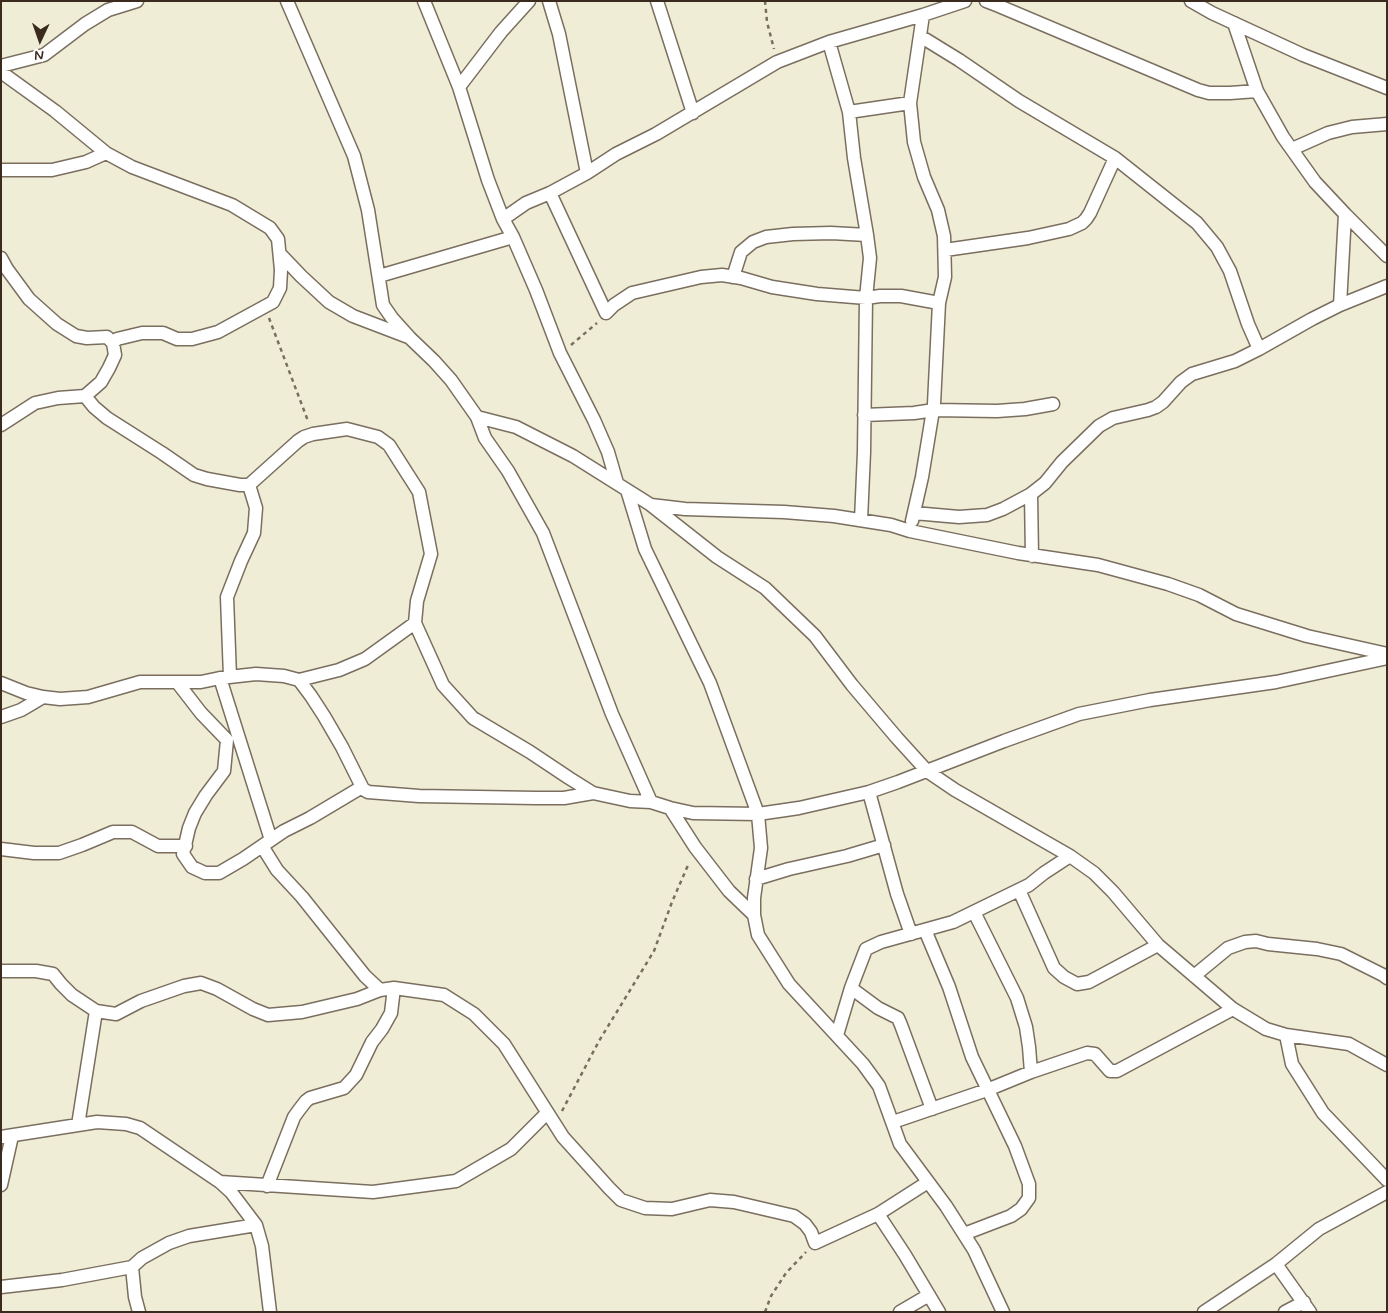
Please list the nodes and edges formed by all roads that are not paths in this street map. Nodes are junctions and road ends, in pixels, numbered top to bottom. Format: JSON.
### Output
{"nodes":[{"id":1,"x":137,"y":1,"type":"edge"},
{"id":2,"x":287,"y":1,"type":"edge"},
{"id":3,"x":424,"y":1,"type":"edge"},
{"id":4,"x":530,"y":1,"type":"edge"},
{"id":5,"x":548,"y":1,"type":"edge"},
{"id":6,"x":657,"y":1,"type":"edge"},
{"id":7,"x":965,"y":1,"type":"edge"},
{"id":8,"x":986,"y":1,"type":"edge"},
{"id":9,"x":1189,"y":2,"type":"edge"},
{"id":10,"x":923,"y":15,"type":"junction"},
{"id":11,"x":1234,"y":23,"type":"junction"},
{"id":12,"x":920,"y":36,"type":"junction"},
{"id":13,"x":829,"y":42,"type":"junction"},
{"id":14,"x":1,"y":66,"type":"edge"},
{"id":15,"x":1,"y":72,"type":"edge"},
{"id":16,"x":459,"y":87,"type":"junction"},
{"id":17,"x":1387,"y":88,"type":"edge"},
{"id":18,"x":1256,"y":91,"type":"junction"},
{"id":19,"x":910,"y":103,"type":"junction"},
{"id":20,"x":849,"y":112,"type":"junction"},
{"id":21,"x":693,"y":113,"type":"junction"},
{"id":22,"x":1387,"y":124,"type":"edge"},
{"id":23,"x":1292,"y":149,"type":"junction"},
{"id":24,"x":106,"y":153,"type":"junction"},
{"id":25,"x":1115,"y":158,"type":"junction"},
{"id":26,"x":1,"y":170,"type":"edge"},
{"id":27,"x":586,"y":173,"type":"junction"},
{"id":28,"x":550,"y":193,"type":"junction"},
{"id":29,"x":1345,"y":214,"type":"junction"},
{"id":30,"x":503,"y":219,"type":"junction"},
{"id":31,"x":868,"y":235,"type":"junction"},
{"id":32,"x":513,"y":237,"type":"junction"},
{"id":33,"x":945,"y":250,"type":"junction"},
{"id":34,"x":280,"y":254,"type":"junction"},
{"id":35,"x":1387,"y":256,"type":"edge"},
{"id":36,"x":1,"y":258,"type":"edge"},
{"id":37,"x":378,"y":276,"type":"junction"},
{"id":38,"x":734,"y":277,"type":"junction"},
{"id":39,"x":1387,"y":286,"type":"edge"},
{"id":40,"x":866,"y":298,"type":"junction"},
{"id":41,"x":939,"y":302,"type":"junction"},
{"id":42,"x":1340,"y":305,"type":"junction"},
{"id":43,"x":410,"y":338,"type":"junction"},
{"id":44,"x":113,"y":343,"type":"junction"},
{"id":45,"x":1259,"y":350,"type":"junction"},
{"id":46,"x":85,"y":396,"type":"junction"},
{"id":47,"x":1053,"y":404,"type":"dead end"},
{"id":48,"x":934,"y":410,"type":"junction"},
{"id":49,"x":864,"y":416,"type":"junction"},
{"id":50,"x":477,"y":417,"type":"junction"},
{"id":51,"x":1,"y":425,"type":"edge"},
{"id":52,"x":249,"y":484,"type":"junction"},
{"id":53,"x":622,"y":487,"type":"junction"},
{"id":54,"x":1030,"y":494,"type":"junction"},
{"id":55,"x":651,"y":505,"type":"junction"},
{"id":56,"x":914,"y":513,"type":"junction"},
{"id":57,"x":861,"y":520,"type":"junction"},
{"id":58,"x":910,"y":531,"type":"junction"},
{"id":59,"x":1032,"y":556,"type":"junction"},
{"id":60,"x":415,"y":623,"type":"junction"},
{"id":61,"x":1387,"y":654,"type":"edge"},
{"id":62,"x":1387,"y":658,"type":"edge"},
{"id":63,"x":225,"y":678,"type":"junction"},
{"id":64,"x":299,"y":680,"type":"junction"},
{"id":65,"x":177,"y":682,"type":"junction"},
{"id":66,"x":1,"y":683,"type":"edge"},
{"id":67,"x":43,"y":697,"type":"junction"},
{"id":68,"x":1,"y":717,"type":"edge"},
{"id":69,"x":927,"y":771,"type":"junction"},
{"id":70,"x":362,"y":787,"type":"junction"},
{"id":71,"x":869,"y":792,"type":"junction"},
{"id":72,"x":593,"y":793,"type":"junction"},
{"id":73,"x":651,"y":802,"type":"junction"},
{"id":74,"x":670,"y":808,"type":"junction"},
{"id":75,"x":758,"y":814,"type":"junction"},
{"id":76,"x":266,"y":843,"type":"junction"},
{"id":77,"x":884,"y":845,"type":"junction"},
{"id":78,"x":186,"y":846,"type":"junction"},
{"id":79,"x":1,"y":849,"type":"edge"},
{"id":80,"x":1070,"y":856,"type":"junction"},
{"id":81,"x":756,"y":879,"type":"junction"},
{"id":82,"x":1019,"y":890,"type":"junction"},
{"id":83,"x":974,"y":912,"type":"junction"},
{"id":84,"x":754,"y":915,"type":"junction"},
{"id":85,"x":925,"y":930,"type":"junction"},
{"id":86,"x":911,"y":934,"type":"junction"},
{"id":87,"x":1158,"y":946,"type":"junction"},
{"id":88,"x":1,"y":971,"type":"edge"},
{"id":89,"x":1194,"y":976,"type":"junction"},
{"id":90,"x":1387,"y":978,"type":"edge"},
{"id":91,"x":394,"y":988,"type":"junction"},
{"id":92,"x":850,"y":988,"type":"junction"},
{"id":93,"x":380,"y":990,"type":"junction"},
{"id":94,"x":1233,"y":1009,"type":"junction"},
{"id":95,"x":96,"y":1011,"type":"junction"},
{"id":96,"x":1286,"y":1034,"type":"junction"},
{"id":97,"x":837,"y":1035,"type":"junction"},
{"id":98,"x":1387,"y":1065,"type":"edge"},
{"id":99,"x":1031,"y":1072,"type":"junction"},
{"id":100,"x":987,"y":1090,"type":"junction"},
{"id":101,"x":932,"y":1109,"type":"junction"},
{"id":102,"x":547,"y":1113,"type":"junction"},
{"id":103,"x":893,"y":1122,"type":"junction"},
{"id":104,"x":78,"y":1125,"type":"junction"},
{"id":105,"x":7,"y":1137,"type":"edge"},
{"id":106,"x":1387,"y":1180,"type":"edge"},
{"id":107,"x":220,"y":1182,"type":"junction"},
{"id":108,"x":928,"y":1182,"type":"junction"},
{"id":109,"x":1,"y":1185,"type":"edge"},
{"id":110,"x":267,"y":1186,"type":"junction"},
{"id":111,"x":1387,"y":1192,"type":"edge"},
{"id":112,"x":878,"y":1214,"type":"junction"},
{"id":113,"x":256,"y":1226,"type":"junction"},
{"id":114,"x":964,"y":1234,"type":"junction"},
{"id":115,"x":1276,"y":1264,"type":"junction"},
{"id":116,"x":132,"y":1267,"type":"junction"},
{"id":117,"x":1,"y":1287,"type":"edge"},
{"id":118,"x":929,"y":1295,"type":"junction"},
{"id":119,"x":1307,"y":1307,"type":"edge"},
{"id":120,"x":139,"y":1312,"type":"edge"},
{"id":121,"x":270,"y":1312,"type":"edge"},
{"id":122,"x":900,"y":1312,"type":"edge"},
{"id":123,"x":938,"y":1312,"type":"edge"},
{"id":124,"x":1003,"y":1312,"type":"edge"},
{"id":125,"x":1204,"y":1312,"type":"edge"},
{"id":126,"x":1285,"y":1312,"type":"edge"}],
"edges":[{"from":1,"to":14,"type":"street"},
{"from":2,"to":37,"type":"street"},
{"from":3,"to":16,"type":"street"},
{"from":4,"to":16,"type":"street"},
{"from":5,"to":27,"type":"street"},
{"from":6,"to":21,"type":"street"},
{"from":7,"to":10,"type":"street"},
{"from":8,"to":18,"type":"street"},
{"from":9,"to":11,"type":"street"},
{"from":10,"to":12,"type":"street"},
{"from":10,"to":13,"type":"street"},
{"from":11,"to":17,"type":"street"},
{"from":11,"to":18,"type":"street"},
{"from":12,"to":19,"type":"street"},
{"from":12,"to":25,"type":"street"},
{"from":13,"to":20,"type":"street"},
{"from":13,"to":21,"type":"street"},
{"from":15,"to":24,"type":"street"},
{"from":16,"to":30,"type":"street"},
{"from":18,"to":23,"type":"street"},
{"from":19,"to":20,"type":"street"},
{"from":19,"to":33,"type":"street"},
{"from":20,"to":31,"type":"street"},
{"from":21,"to":27,"type":"street"},
{"from":22,"to":23,"type":"street"},
{"from":23,"to":29,"type":"street"},
{"from":24,"to":26,"type":"street"},
{"from":24,"to":34,"type":"street"},
{"from":25,"to":33,"type":"street"},
{"from":25,"to":45,"type":"street"},
{"from":27,"to":28,"type":"street"},
{"from":28,"to":30,"type":"street"},
{"from":28,"to":38,"type":"street"},
{"from":29,"to":35,"type":"street"},
{"from":29,"to":42,"type":"street"},
{"from":30,"to":32,"type":"street"},
{"from":31,"to":38,"type":"street"},
{"from":31,"to":40,"type":"street"},
{"from":32,"to":37,"type":"street"},
{"from":32,"to":53,"type":"street"},
{"from":33,"to":41,"type":"street"},
{"from":34,"to":43,"type":"street"},
{"from":34,"to":44,"type":"street"},
{"from":36,"to":44,"type":"street"},
{"from":37,"to":43,"type":"street"},
{"from":38,"to":40,"type":"street"},
{"from":39,"to":42,"type":"street"},
{"from":40,"to":41,"type":"street"},
{"from":40,"to":49,"type":"street"},
{"from":41,"to":48,"type":"street"},
{"from":42,"to":45,"type":"street"},
{"from":43,"to":50,"type":"street"},
{"from":44,"to":46,"type":"street"},
{"from":45,"to":54,"type":"street"},
{"from":46,"to":51,"type":"street"},
{"from":46,"to":52,"type":"street"},
{"from":47,"to":48,"type":"street"},
{"from":48,"to":49,"type":"street"},
{"from":48,"to":56,"type":"street"},
{"from":49,"to":57,"type":"street"},
{"from":50,"to":53,"type":"street"},
{"from":50,"to":73,"type":"street"},
{"from":52,"to":60,"type":"street"},
{"from":52,"to":63,"type":"street"},
{"from":53,"to":55,"type":"street"},
{"from":53,"to":75,"type":"street"},
{"from":54,"to":56,"type":"street"},
{"from":54,"to":59,"type":"street"},
{"from":55,"to":57,"type":"street"},
{"from":55,"to":69,"type":"street"},
{"from":56,"to":58,"type":"street"},
{"from":57,"to":58,"type":"street"},
{"from":58,"to":59,"type":"street"},
{"from":59,"to":61,"type":"street"},
{"from":60,"to":64,"type":"street"},
{"from":60,"to":72,"type":"street"},
{"from":62,"to":69,"type":"street"},
{"from":63,"to":64,"type":"street"},
{"from":63,"to":65,"type":"street"},
{"from":63,"to":76,"type":"street"},
{"from":64,"to":70,"type":"street"},
{"from":65,"to":67,"type":"street"},
{"from":65,"to":78,"type":"street"},
{"from":66,"to":67,"type":"street"},
{"from":67,"to":68,"type":"street"},
{"from":69,"to":71,"type":"street"},
{"from":69,"to":80,"type":"street"},
{"from":70,"to":72,"type":"street"},
{"from":70,"to":76,"type":"street"},
{"from":71,"to":75,"type":"street"},
{"from":71,"to":77,"type":"street"},
{"from":72,"to":73,"type":"street"},
{"from":73,"to":74,"type":"street"},
{"from":74,"to":75,"type":"street"},
{"from":74,"to":84,"type":"street"},
{"from":75,"to":81,"type":"street"},
{"from":76,"to":78,"type":"street"},
{"from":76,"to":93,"type":"street"},
{"from":77,"to":81,"type":"street"},
{"from":77,"to":86,"type":"street"},
{"from":78,"to":79,"type":"street"},
{"from":80,"to":82,"type":"street"},
{"from":80,"to":87,"type":"street"},
{"from":81,"to":84,"type":"street"},
{"from":82,"to":83,"type":"street"},
{"from":82,"to":87,"type":"street"},
{"from":83,"to":85,"type":"street"},
{"from":83,"to":99,"type":"street"},
{"from":84,"to":97,"type":"street"},
{"from":85,"to":86,"type":"street"},
{"from":85,"to":100,"type":"street"},
{"from":86,"to":92,"type":"street"},
{"from":87,"to":89,"type":"street"},
{"from":88,"to":95,"type":"street"},
{"from":89,"to":90,"type":"street"},
{"from":89,"to":94,"type":"street"},
{"from":91,"to":93,"type":"street"},
{"from":91,"to":102,"type":"street"},
{"from":91,"to":110,"type":"street"},
{"from":92,"to":97,"type":"street"},
{"from":92,"to":101,"type":"street"},
{"from":93,"to":95,"type":"street"},
{"from":94,"to":96,"type":"street"},
{"from":94,"to":99,"type":"street"},
{"from":95,"to":104,"type":"street"},
{"from":96,"to":98,"type":"street"},
{"from":96,"to":106,"type":"street"},
{"from":97,"to":103,"type":"street"},
{"from":99,"to":100,"type":"street"},
{"from":100,"to":101,"type":"street"},
{"from":100,"to":114,"type":"street"},
{"from":101,"to":103,"type":"street"},
{"from":102,"to":110,"type":"street"},
{"from":102,"to":112,"type":"street"},
{"from":103,"to":108,"type":"street"},
{"from":104,"to":105,"type":"street"},
{"from":104,"to":107,"type":"street"},
{"from":105,"to":109,"type":"street"},
{"from":107,"to":110,"type":"street"},
{"from":107,"to":113,"type":"street"},
{"from":108,"to":112,"type":"street"},
{"from":108,"to":114,"type":"street"},
{"from":111,"to":115,"type":"street"},
{"from":112,"to":118,"type":"street"},
{"from":113,"to":116,"type":"street"},
{"from":113,"to":121,"type":"street"},
{"from":114,"to":124,"type":"street"},
{"from":115,"to":119,"type":"street"},
{"from":115,"to":125,"type":"street"},
{"from":116,"to":117,"type":"street"},
{"from":116,"to":120,"type":"street"},
{"from":118,"to":122,"type":"street"},
{"from":118,"to":123,"type":"street"},
{"from":119,"to":126,"type":"street"}]}
